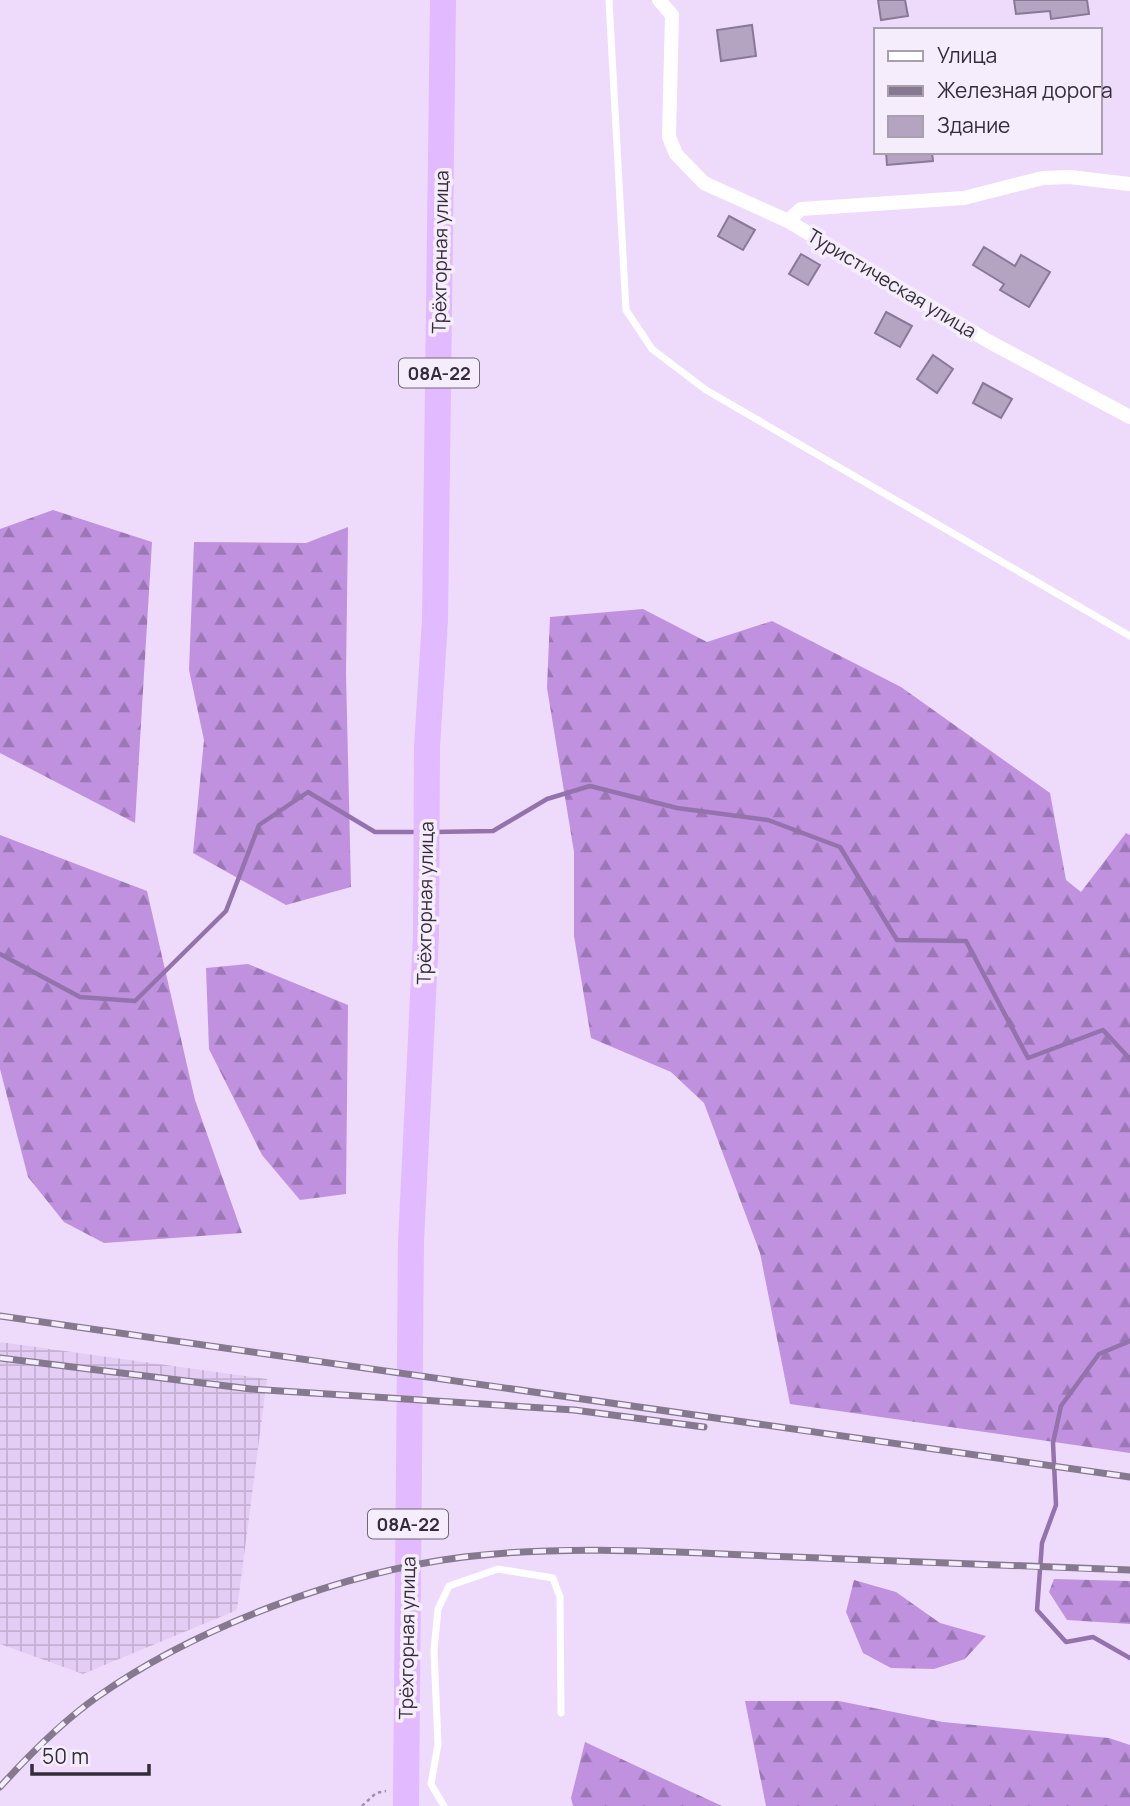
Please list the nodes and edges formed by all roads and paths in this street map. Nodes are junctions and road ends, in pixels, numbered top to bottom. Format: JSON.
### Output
{"nodes":[{"id":1,"x":443,"y":0,"type":"edge"},
{"id":2,"x":609,"y":0,"type":"edge"},
{"id":3,"x":659,"y":0,"type":"edge"},
{"id":4,"x":1130,"y":184,"type":"edge"},
{"id":5,"x":788,"y":221,"type":"junction"},
{"id":6,"x":1130,"y":418,"type":"edge"},
{"id":7,"x":1130,"y":636,"type":"edge"},
{"id":8,"x":561,"y":1713,"type":"dead end"},
{"id":9,"x":406,"y":1806,"type":"edge"},
{"id":10,"x":444,"y":1806,"type":"edge"}],
"edges":[{"from":1,"to":9,"type":"highway","name":"Трёхгорная улица","number":"08А-22"},
{"from":2,"to":7,"type":"lane"},
{"from":3,"to":5,"type":"street","name":"Туристическая улица"},
{"from":4,"to":5,"type":"street"},
{"from":5,"to":6,"type":"street","name":"Туристическая улица"},
{"from":8,"to":10,"type":"lane"}]}
